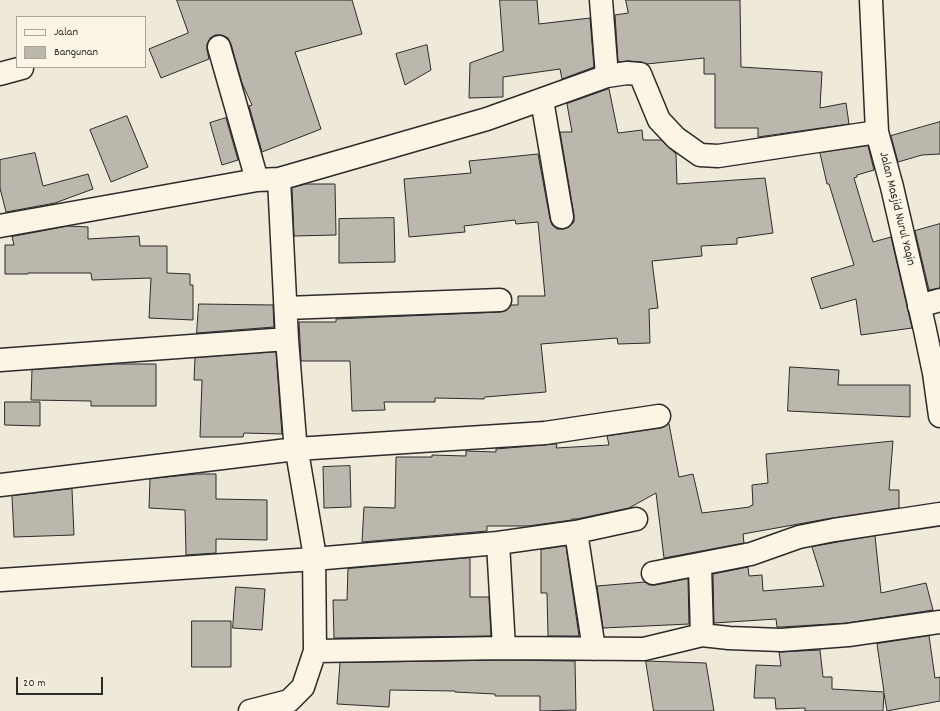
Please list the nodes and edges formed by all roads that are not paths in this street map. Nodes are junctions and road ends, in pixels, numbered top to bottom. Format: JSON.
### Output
{"nodes":[{"id":1,"x":601,"y":0,"type":"edge"},
{"id":2,"x":872,"y":0,"type":"edge"},
{"id":3,"x":219,"y":47,"type":"dead end"},
{"id":4,"x":22,"y":68,"type":"dead end"},
{"id":5,"x":0,"y":74,"type":"edge"},
{"id":6,"x":607,"y":76,"type":"junction"},
{"id":7,"x":542,"y":100,"type":"junction"},
{"id":8,"x":877,"y":132,"type":"junction"},
{"id":9,"x":279,"y":179,"type":"junction"},
{"id":10,"x":257,"y":180,"type":"junction"},
{"id":11,"x":562,"y":217,"type":"dead end"},
{"id":12,"x":0,"y":226,"type":"edge"},
{"id":13,"x":500,"y":300,"type":"dead end"},
{"id":14,"x":940,"y":300,"type":"edge"},
{"id":15,"x":919,"y":306,"type":"junction"},
{"id":16,"x":286,"y":308,"type":"junction"},
{"id":17,"x":287,"y":339,"type":"junction"},
{"id":18,"x":0,"y":360,"type":"edge"},
{"id":19,"x":937,"y":373,"type":"edge"},
{"id":20,"x":659,"y":416,"type":"dead end"},
{"id":21,"x":940,"y":416,"type":"edge"},
{"id":22,"x":296,"y":449,"type":"junction"},
{"id":23,"x":0,"y":485,"type":"edge"},
{"id":24,"x":940,"y":514,"type":"edge"},
{"id":25,"x":636,"y":519,"type":"dead end"},
{"id":26,"x":576,"y":532,"type":"junction"},
{"id":27,"x":498,"y":542,"type":"junction"},
{"id":28,"x":314,"y":560,"type":"junction"},
{"id":29,"x":700,"y":565,"type":"junction"},
{"id":30,"x":653,"y":574,"type":"dead end"},
{"id":31,"x":1,"y":580,"type":"edge"},
{"id":32,"x":940,"y":622,"type":"edge"},
{"id":33,"x":702,"y":635,"type":"junction"},
{"id":34,"x":504,"y":648,"type":"junction"},
{"id":35,"x":594,"y":649,"type":"junction"},
{"id":36,"x":315,"y":651,"type":"junction"},
{"id":37,"x":250,"y":711,"type":"edge"}],
"edges":[{"from":1,"to":6,"type":"street"},
{"from":2,"to":8,"type":"street","name":"Jalan Masjid Nurul Yaqin"},
{"from":3,"to":10,"type":"street"},
{"from":4,"to":5,"type":"street"},
{"from":6,"to":7,"type":"street"},
{"from":6,"to":8,"type":"street"},
{"from":7,"to":9,"type":"street"},
{"from":7,"to":11,"type":"street"},
{"from":8,"to":15,"type":"street","name":"Jalan Masjid Nurul Yaqin"},
{"from":9,"to":10,"type":"street"},
{"from":9,"to":16,"type":"street"},
{"from":10,"to":12,"type":"street"},
{"from":13,"to":16,"type":"street"},
{"from":14,"to":15,"type":"street"},
{"from":15,"to":19,"type":"street","name":"Jalan Masjid Nurul Yaqin"},
{"from":16,"to":17,"type":"street"},
{"from":17,"to":18,"type":"street"},
{"from":17,"to":22,"type":"street"},
{"from":19,"to":21,"type":"street","name":"Jalan Masjid Nurul Yaqin"},
{"from":20,"to":22,"type":"street"},
{"from":22,"to":23,"type":"street"},
{"from":22,"to":28,"type":"street"},
{"from":24,"to":29,"type":"street"},
{"from":25,"to":26,"type":"street"},
{"from":26,"to":27,"type":"street"},
{"from":26,"to":35,"type":"street"},
{"from":27,"to":28,"type":"street"},
{"from":27,"to":34,"type":"street"},
{"from":28,"to":31,"type":"street"},
{"from":28,"to":36,"type":"street"},
{"from":29,"to":30,"type":"street"},
{"from":29,"to":33,"type":"street"},
{"from":32,"to":33,"type":"street"},
{"from":33,"to":35,"type":"street"},
{"from":34,"to":35,"type":"street"},
{"from":34,"to":36,"type":"street"},
{"from":36,"to":37,"type":"street"}]}
